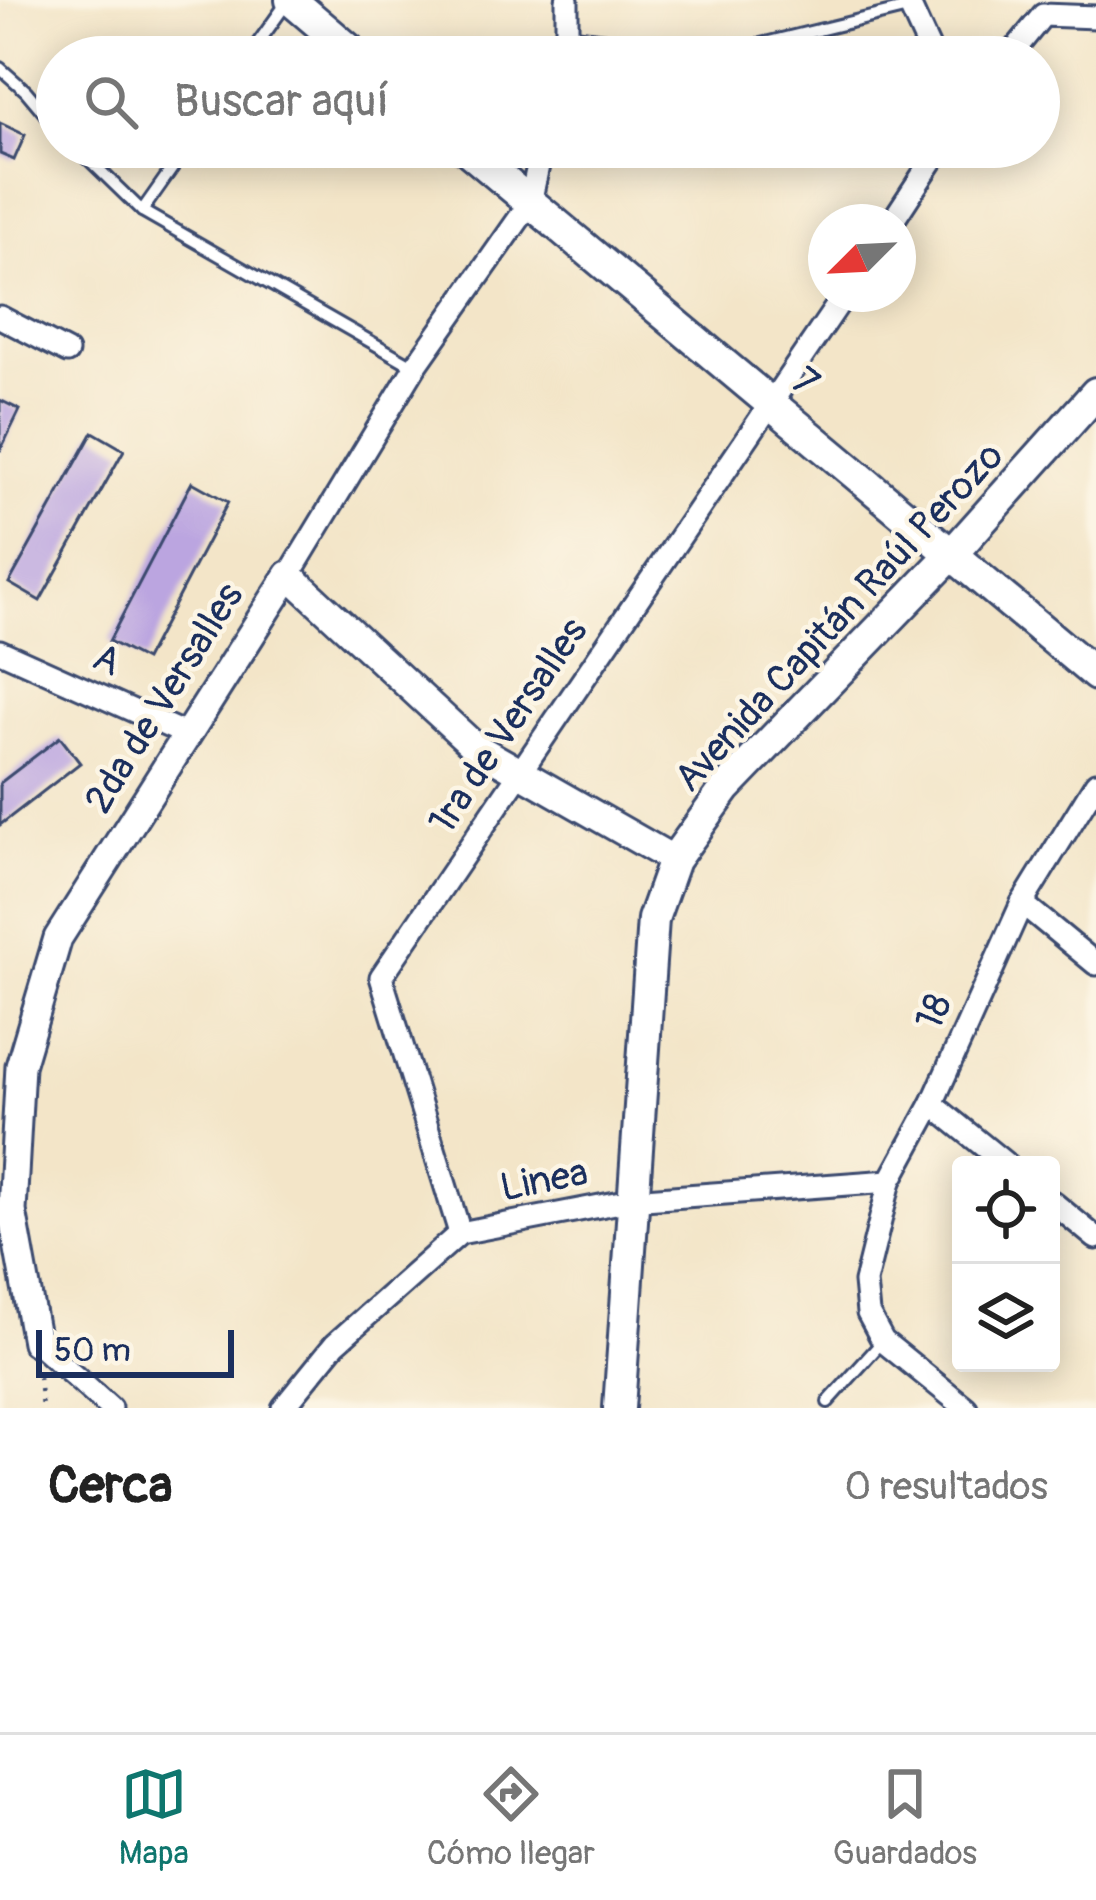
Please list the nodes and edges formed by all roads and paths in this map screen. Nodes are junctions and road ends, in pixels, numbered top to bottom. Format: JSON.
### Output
{"nodes":[{"id":1,"x":290,"y":0,"type":"edge"},
{"id":2,"x":567,"y":0,"type":"edge"},
{"id":3,"x":908,"y":4,"type":"edge"},
{"id":4,"x":1096,"y":17,"type":"edge"},
{"id":5,"x":263,"y":36,"type":"edge"},
{"id":6,"x":333,"y":36,"type":"edge"},
{"id":7,"x":565,"y":36,"type":"edge"},
{"id":8,"x":788,"y":36,"type":"edge"},
{"id":9,"x":923,"y":36,"type":"edge"},
{"id":10,"x":1026,"y":36,"type":"edge"},
{"id":11,"x":0,"y":68,"type":"edge"},
{"id":12,"x":36,"y":103,"type":"edge"},
{"id":13,"x":97,"y":168,"type":"edge"},
{"id":14,"x":173,"y":168,"type":"edge"},
{"id":15,"x":489,"y":168,"type":"edge"},
{"id":16,"x":538,"y":168,"type":"edge"},
{"id":17,"x":927,"y":168,"type":"edge"},
{"id":18,"x":530,"y":203,"type":"junction"},
{"id":19,"x":904,"y":204,"type":"edge"},
{"id":20,"x":142,"y":212,"type":"junction"},
{"id":21,"x":833,"y":312,"type":"edge"},
{"id":22,"x":0,"y":317,"type":"edge"},
{"id":23,"x":68,"y":352,"type":"dead end"},
{"id":24,"x":415,"y":367,"type":"junction"},
{"id":25,"x":1096,"y":393,"type":"edge"},
{"id":26,"x":772,"y":406,"type":"junction"},
{"id":27,"x":950,"y":556,"type":"junction"},
{"id":28,"x":289,"y":574,"type":"junction"},
{"id":29,"x":0,"y":651,"type":"edge"},
{"id":30,"x":1096,"y":676,"type":"edge"},
{"id":31,"x":185,"y":734,"type":"junction"},
{"id":32,"x":521,"y":771,"type":"junction"},
{"id":33,"x":1096,"y":783,"type":"edge"},
{"id":34,"x":674,"y":860,"type":"junction"},
{"id":35,"x":1022,"y":903,"type":"junction"},
{"id":36,"x":1096,"y":964,"type":"edge"},
{"id":37,"x":932,"y":1104,"type":"junction"},
{"id":38,"x":996,"y":1156,"type":"edge"},
{"id":39,"x":890,"y":1181,"type":"junction"},
{"id":40,"x":632,"y":1199,"type":"junction"},
{"id":41,"x":1060,"y":1208,"type":"edge"},
{"id":42,"x":8,"y":1231,"type":"edge"},
{"id":43,"x":460,"y":1233,"type":"junction"},
{"id":44,"x":1096,"y":1238,"type":"edge"},
{"id":45,"x":883,"y":1341,"type":"junction"},
{"id":46,"x":35,"y":1342,"type":"joint"},
{"id":47,"x":828,"y":1402,"type":"dead end"},
{"id":48,"x":110,"y":1408,"type":"edge"},
{"id":49,"x":283,"y":1408,"type":"edge"},
{"id":50,"x":619,"y":1408,"type":"edge"},
{"id":51,"x":966,"y":1408,"type":"edge"}],
"edges":[{"from":1,"to":5,"type":"lane"},
{"from":1,"to":6,"type":"main road"},
{"from":2,"to":7,"type":"street"},
{"from":3,"to":8,"type":"lane"},
{"from":3,"to":9,"type":"street"},
{"from":4,"to":10,"type":"street"},
{"from":11,"to":12,"type":"lane"},
{"from":13,"to":20,"type":"lane"},
{"from":14,"to":20,"type":"lane"},
{"from":15,"to":18,"type":"main road","name":"7"},
{"from":16,"to":18,"type":"street","name":"2da de Versalles"},
{"from":17,"to":19,"type":"street"},
{"from":18,"to":24,"type":"street","name":"2da de Versalles"},
{"from":18,"to":26,"type":"main road","name":"7"},
{"from":20,"to":24,"type":"lane"},
{"from":21,"to":26,"type":"street","name":"1ra de Versalles"},
{"from":22,"to":23,"type":"street"},
{"from":24,"to":28,"type":"street","name":"2da de Versalles"},
{"from":25,"to":27,"type":"main road","name":"Avenida Capitán Raúl Perozo"},
{"from":26,"to":27,"type":"main road","name":"7"},
{"from":26,"to":32,"type":"street","name":"1ra de Versalles"},
{"from":27,"to":30,"type":"main road","name":"7"},
{"from":27,"to":34,"type":"main road","name":"Avenida Capitán Raúl Perozo"},
{"from":28,"to":31,"type":"street","name":"2da de Versalles"},
{"from":28,"to":32,"type":"street"},
{"from":29,"to":31,"type":"street","name":"A"},
{"from":31,"to":42,"type":"street","name":"2da de Versalles"},
{"from":32,"to":34,"type":"street"},
{"from":32,"to":43,"type":"street","name":"1ra de Versalles"},
{"from":33,"to":35,"type":"street","name":"18"},
{"from":34,"to":40,"type":"main road","name":"Avenida Capitán Raúl Perozo"},
{"from":35,"to":36,"type":"street"},
{"from":35,"to":37,"type":"street","name":"18"},
{"from":37,"to":38,"type":"street"},
{"from":37,"to":39,"type":"street","name":"18"},
{"from":39,"to":40,"type":"street","name":"Linea"},
{"from":39,"to":45,"type":"street","name":"18"},
{"from":40,"to":43,"type":"street","name":"Linea"},
{"from":40,"to":50,"type":"main road","name":"Avenida Capitán Raúl Perozo"},
{"from":41,"to":44,"type":"street"},
{"from":42,"to":46,"type":"street","name":"2da de Versalles"},
{"from":43,"to":49,"type":"street","name":"Linea"},
{"from":45,"to":47,"type":"lane"},
{"from":45,"to":51,"type":"street"},
{"from":46,"to":48,"type":"street"}]}
